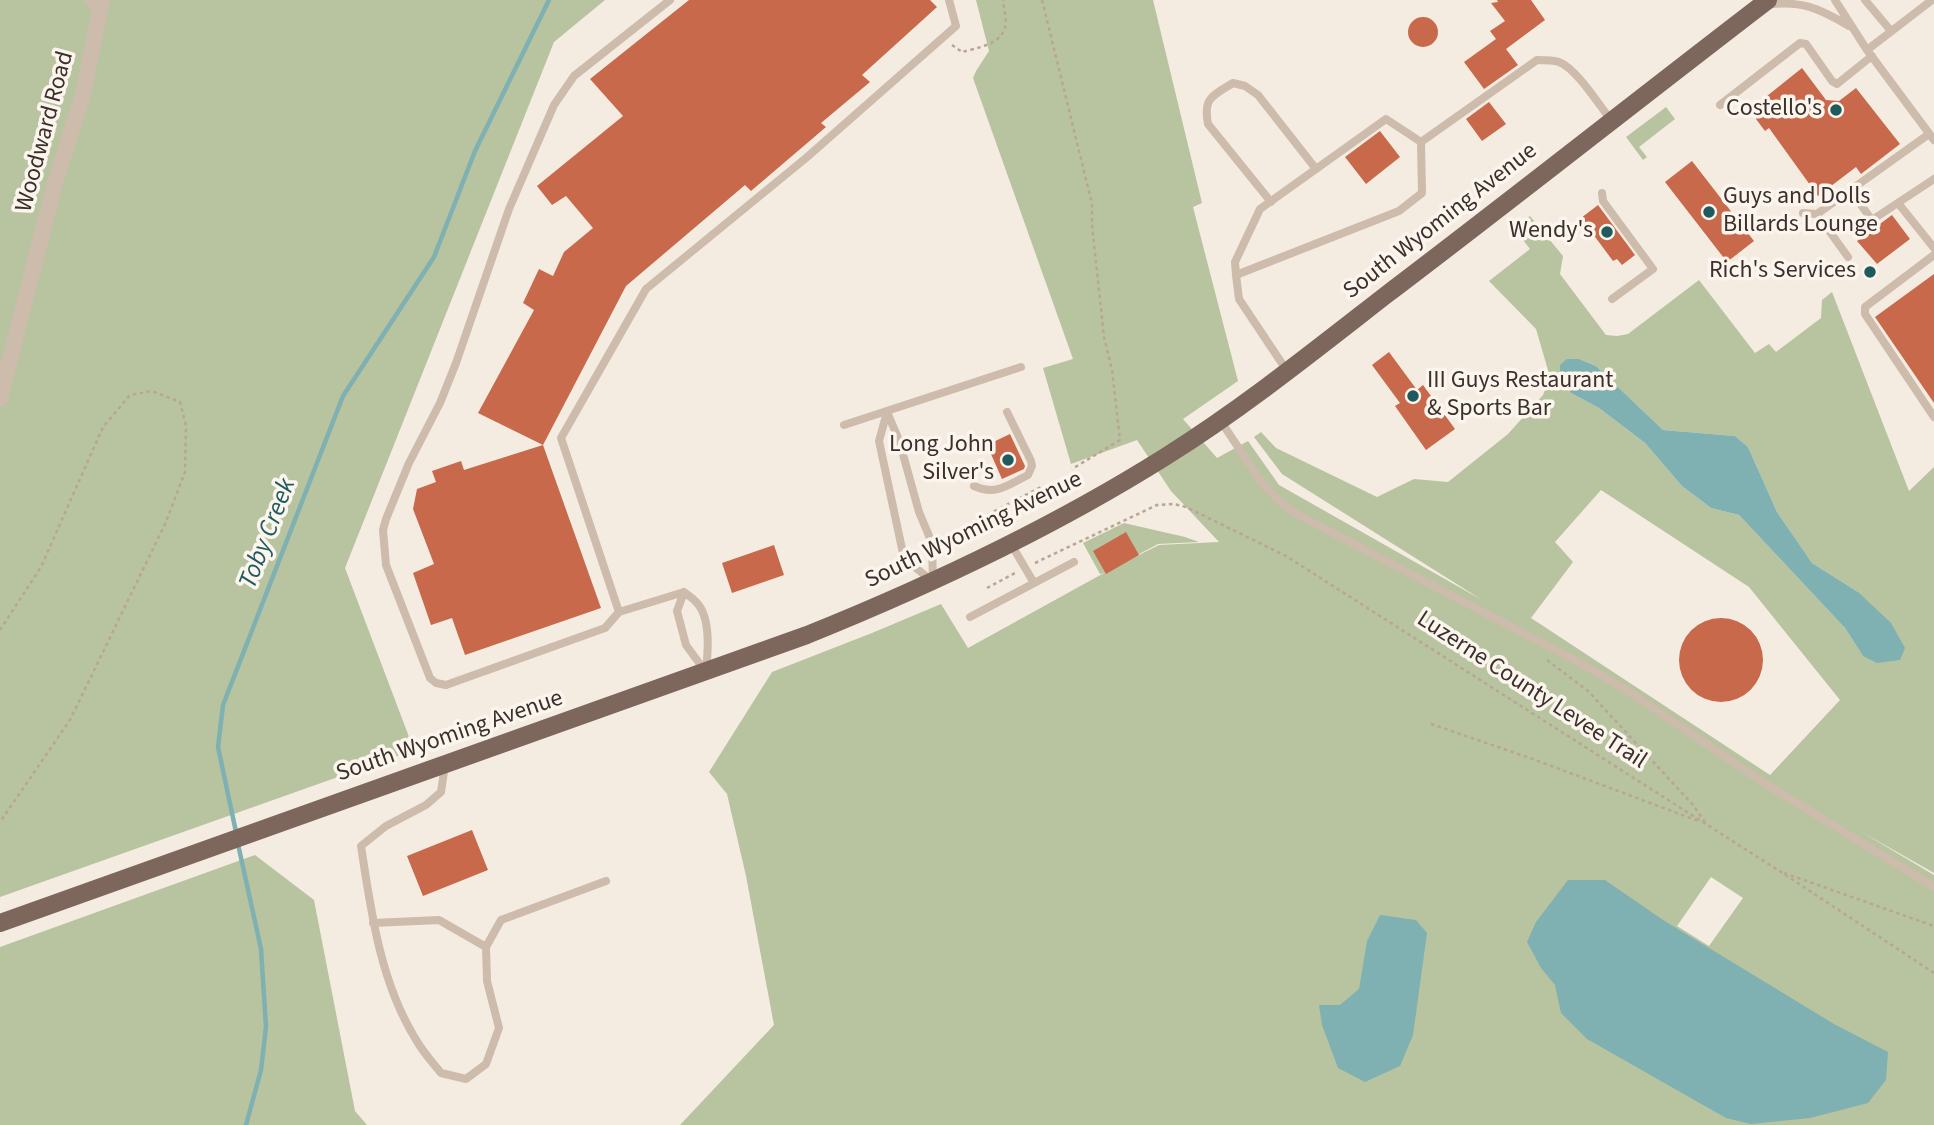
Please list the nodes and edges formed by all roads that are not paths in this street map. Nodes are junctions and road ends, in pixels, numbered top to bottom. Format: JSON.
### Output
{"nodes":[{"id":1,"x":88,"y":0,"type":"edge"},
{"id":2,"x":670,"y":0,"type":"edge"},
{"id":3,"x":949,"y":0,"type":"edge"},
{"id":4,"x":1835,"y":0,"type":"edge"},
{"id":5,"x":1865,"y":0,"type":"edge"},
{"id":6,"x":1932,"y":0,"type":"edge"},
{"id":7,"x":1762,"y":2,"type":"edge"},
{"id":8,"x":1871,"y":4,"type":"edge"},
{"id":9,"x":101,"y":8,"type":"edge"},
{"id":10,"x":1852,"y":27,"type":"junction"},
{"id":11,"x":1891,"y":31,"type":"junction"},
{"id":12,"x":1869,"y":53,"type":"junction"},
{"id":13,"x":1720,"y":105,"type":"dead end"},
{"id":14,"x":1611,"y":120,"type":"junction"},
{"id":15,"x":1931,"y":137,"type":"edge"},
{"id":16,"x":1421,"y":142,"type":"junction"},
{"id":17,"x":1316,"y":169,"type":"junction"},
{"id":18,"x":1934,"y":178,"type":"edge"},
{"id":19,"x":1850,"y":190,"type":"junction"},
{"id":20,"x":1602,"y":193,"type":"dead end"},
{"id":21,"x":1271,"y":202,"type":"junction"},
{"id":22,"x":1898,"y":203,"type":"junction"},
{"id":23,"x":1803,"y":213,"type":"dead end"},
{"id":24,"x":1818,"y":214,"type":"junction"},
{"id":25,"x":1934,"y":248,"type":"edge"},
{"id":26,"x":1934,"y":255,"type":"edge"},
{"id":27,"x":1847,"y":257,"type":"dead end"},
{"id":28,"x":1236,"y":275,"type":"junction"},
{"id":29,"x":1612,"y":299,"type":"dead end"},
{"id":30,"x":1021,"y":367,"type":"dead end"},
{"id":31,"x":1287,"y":371,"type":"junction"},
{"id":32,"x":0,"y":397,"type":"edge"},
{"id":33,"x":887,"y":412,"type":"junction"},
{"id":34,"x":1007,"y":412,"type":"dead end"},
{"id":35,"x":1934,"y":417,"type":"edge"},
{"id":36,"x":1220,"y":420,"type":"junction"},
{"id":37,"x":844,"y":425,"type":"dead end"},
{"id":38,"x":974,"y":486,"type":"dead end"},
{"id":39,"x":1011,"y":544,"type":"junction"},
{"id":40,"x":1074,"y":562,"type":"dead end"},
{"id":41,"x":933,"y":582,"type":"junction"},
{"id":42,"x":1034,"y":583,"type":"junction"},
{"id":43,"x":684,"y":592,"type":"junction"},
{"id":44,"x":619,"y":612,"type":"junction"},
{"id":45,"x":970,"y":617,"type":"dead end"},
{"id":46,"x":706,"y":672,"type":"junction"},
{"id":47,"x":445,"y":765,"type":"junction"},
{"id":48,"x":606,"y":881,"type":"dead end"},
{"id":49,"x":1934,"y":887,"type":"edge"},
{"id":50,"x":0,"y":923,"type":"edge"},
{"id":51,"x":373,"y":923,"type":"junction"},
{"id":52,"x":486,"y":947,"type":"junction"}],
"edges":[{"from":1,"to":9,"type":"lane"},
{"from":2,"to":44,"type":"lane"},
{"from":3,"to":44,"type":"lane"},
{"from":4,"to":10,"type":"lane"},
{"from":5,"to":8,"type":"lane"},
{"from":6,"to":11,"type":"lane"},
{"from":7,"to":10,"type":"lane"},
{"from":7,"to":14,"type":"main road","name":"South Wyoming Avenue"},
{"from":8,"to":11,"type":"lane"},
{"from":9,"to":32,"type":"street","name":"Woodward Road"},
{"from":10,"to":12,"type":"lane"},
{"from":11,"to":12,"type":"lane"},
{"from":12,"to":13,"type":"lane"},
{"from":12,"to":15,"type":"lane"},
{"from":14,"to":16,"type":"lane"},
{"from":14,"to":31,"type":"main road","name":"South Wyoming Avenue"},
{"from":15,"to":19,"type":"lane"},
{"from":16,"to":17,"type":"lane"},
{"from":16,"to":28,"type":"lane"},
{"from":17,"to":21,"type":"lane"},
{"from":17,"to":21,"type":"lane"},
{"from":18,"to":22,"type":"lane"},
{"from":19,"to":22,"type":"lane"},
{"from":19,"to":24,"type":"lane"},
{"from":20,"to":29,"type":"lane"},
{"from":21,"to":28,"type":"lane"},
{"from":22,"to":25,"type":"lane"},
{"from":23,"to":24,"type":"lane"},
{"from":24,"to":27,"type":"lane"},
{"from":26,"to":35,"type":"lane"},
{"from":28,"to":31,"type":"lane"},
{"from":30,"to":33,"type":"lane"},
{"from":31,"to":36,"type":"main road","name":"South Wyoming Avenue"},
{"from":33,"to":37,"type":"lane"},
{"from":33,"to":41,"type":"lane"},
{"from":33,"to":41,"type":"lane"},
{"from":34,"to":38,"type":"lane"},
{"from":36,"to":39,"type":"main road","name":"South Wyoming Avenue"},
{"from":36,"to":49,"type":"lane"},
{"from":39,"to":41,"type":"main road","name":"South Wyoming Avenue"},
{"from":39,"to":42,"type":"lane"},
{"from":40,"to":42,"type":"lane"},
{"from":41,"to":46,"type":"main road","name":"South Wyoming Avenue"},
{"from":42,"to":45,"type":"lane"},
{"from":43,"to":44,"type":"lane"},
{"from":43,"to":46,"type":"lane"},
{"from":43,"to":46,"type":"lane"},
{"from":46,"to":47,"type":"main road","name":"South Wyoming Avenue"},
{"from":47,"to":50,"type":"main road","name":"South Wyoming Avenue"},
{"from":47,"to":51,"type":"lane"},
{"from":48,"to":52,"type":"lane"},
{"from":51,"to":52,"type":"lane"},
{"from":51,"to":52,"type":"lane"}]}
